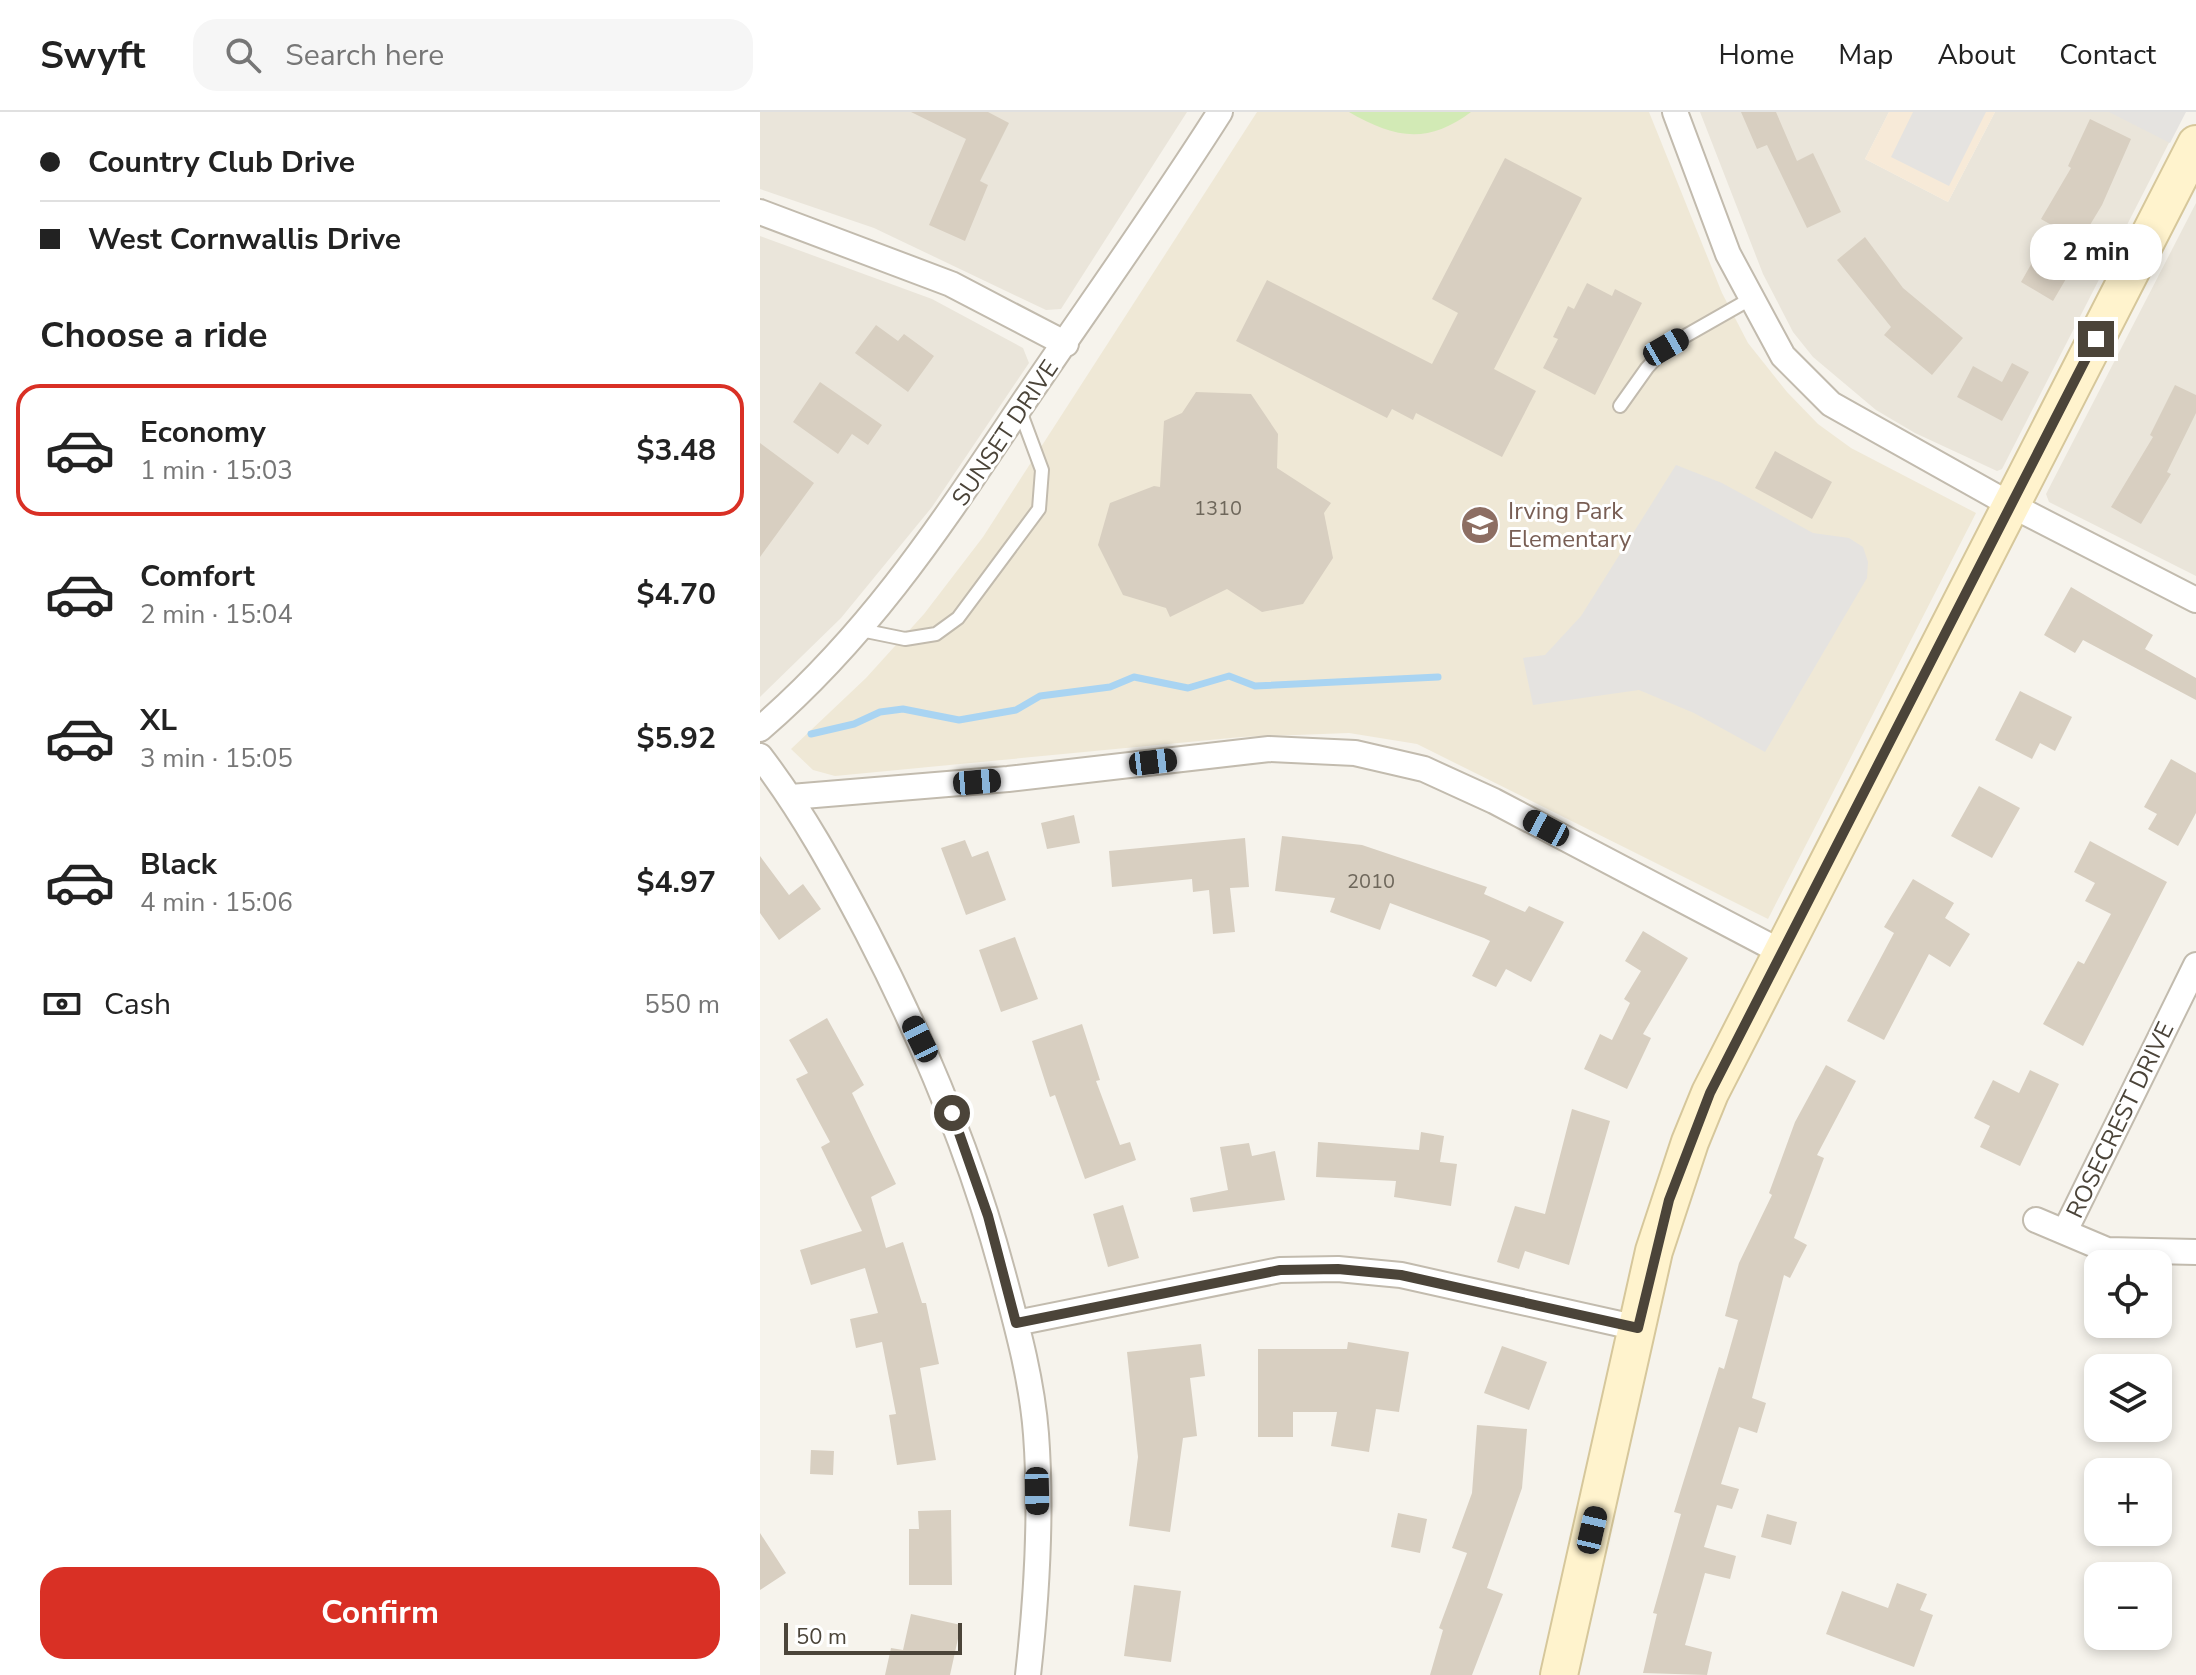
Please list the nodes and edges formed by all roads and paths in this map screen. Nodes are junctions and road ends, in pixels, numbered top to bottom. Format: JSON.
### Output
{"nodes":[{"id":1,"x":1220,"y":112,"type":"edge"},
{"id":2,"x":1675,"y":112,"type":"edge"},
{"id":3,"x":2196,"y":144,"type":"edge"},
{"id":4,"x":760,"y":212,"type":"edge"},
{"id":5,"x":1752,"y":298,"type":"junction"},
{"id":6,"x":1066,"y":344,"type":"junction"},
{"id":7,"x":1620,"y":406,"type":"dead end"},
{"id":8,"x":1019,"y":408,"type":"junction"},
{"id":9,"x":2011,"y":505,"type":"junction"},
{"id":10,"x":2196,"y":600,"type":"edge"},
{"id":11,"x":861,"y":630,"type":"junction"},
{"id":12,"x":760,"y":729,"type":"edge"},
{"id":13,"x":760,"y":756,"type":"edge"},
{"id":14,"x":791,"y":797,"type":"junction"},
{"id":15,"x":1783,"y":953,"type":"junction"},
{"id":16,"x":2196,"y":965,"type":"edge"},
{"id":17,"x":2036,"y":1220,"type":"dead end"},
{"id":18,"x":2065,"y":1231,"type":"junction"},
{"id":19,"x":2196,"y":1252,"type":"edge"},
{"id":20,"x":1016,"y":1323,"type":"junction"},
{"id":21,"x":1638,"y":1328,"type":"junction"},
{"id":22,"x":1028,"y":1675,"type":"edge"},
{"id":23,"x":1559,"y":1675,"type":"edge"}],
"edges":[{"from":1,"to":6,"type":"street","name":"SUNSET DRIVE"},
{"from":2,"to":5,"type":"street"},
{"from":3,"to":9,"type":"street"},
{"from":4,"to":6,"type":"street"},
{"from":5,"to":7,"type":"lane"},
{"from":5,"to":9,"type":"street"},
{"from":6,"to":8,"type":"street","name":"SUNSET DRIVE"},
{"from":8,"to":11,"type":"street","name":"SUNSET DRIVE"},
{"from":8,"to":11,"type":"lane"},
{"from":9,"to":10,"type":"street"},
{"from":9,"to":15,"type":"street"},
{"from":11,"to":12,"type":"street","name":"SUNSET DRIVE"},
{"from":13,"to":14,"type":"street"},
{"from":14,"to":15,"type":"street"},
{"from":14,"to":20,"type":"street"},
{"from":15,"to":21,"type":"street"},
{"from":16,"to":18,"type":"street","name":"ROSECREST DRIVE"},
{"from":17,"to":18,"type":"street"},
{"from":18,"to":19,"type":"street"},
{"from":20,"to":21,"type":"street"},
{"from":20,"to":22,"type":"street"},
{"from":21,"to":23,"type":"street"}]}
